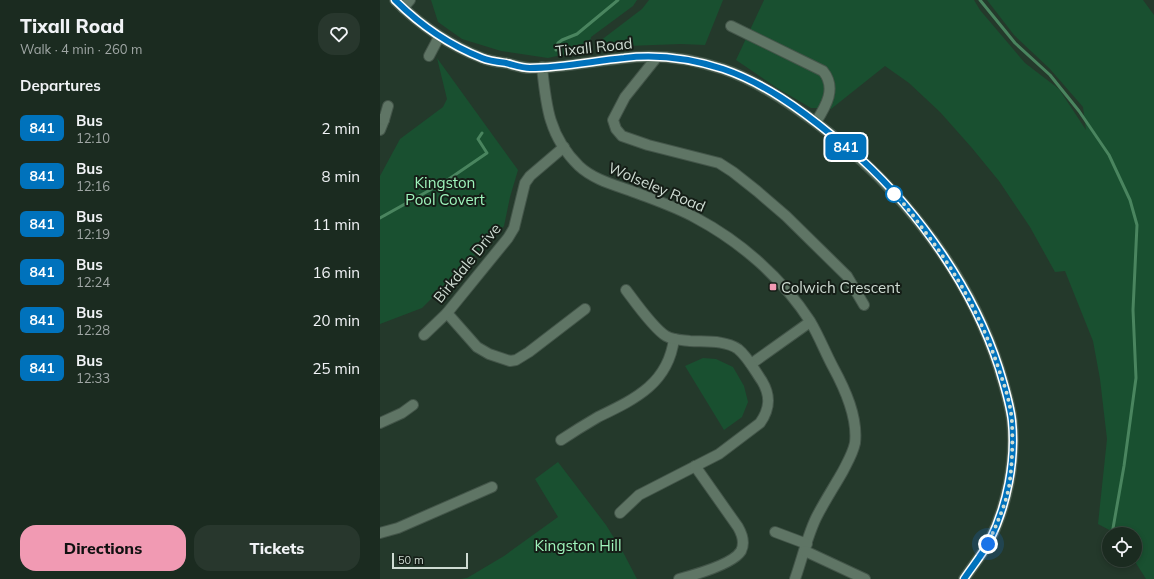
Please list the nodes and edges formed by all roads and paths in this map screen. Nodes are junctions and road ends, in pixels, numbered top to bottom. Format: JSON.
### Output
{"nodes":[{"id":1,"x":396,"y":0,"type":"edge"},
{"id":2,"x":406,"y":4,"type":"edge"},
{"id":3,"x":732,"y":26,"type":"dead end"},
{"id":4,"x":439,"y":36,"type":"junction"},
{"id":5,"x":429,"y":56,"type":"dead end"},
{"id":6,"x":657,"y":57,"type":"junction"},
{"id":7,"x":542,"y":67,"type":"junction"},
{"id":8,"x":388,"y":106,"type":"dead end"},
{"id":9,"x":816,"y":122,"type":"junction"},
{"id":10,"x":381,"y":123,"type":"edge"},
{"id":11,"x":564,"y":148,"type":"junction"},
{"id":12,"x":626,"y":290,"type":"dead end"},
{"id":13,"x":864,"y":305,"type":"dead end"},
{"id":14,"x":585,"y":310,"type":"dead end"},
{"id":15,"x":447,"y":313,"type":"junction"},
{"id":16,"x":810,"y":322,"type":"junction"},
{"id":17,"x":424,"y":335,"type":"dead end"},
{"id":18,"x":674,"y":339,"type":"junction"},
{"id":19,"x":751,"y":364,"type":"junction"},
{"id":20,"x":413,"y":405,"type":"dead end"},
{"id":21,"x":380,"y":423,"type":"edge"},
{"id":22,"x":561,"y":440,"type":"dead end"},
{"id":23,"x":695,"y":466,"type":"junction"},
{"id":24,"x":492,"y":487,"type":"dead end"},
{"id":25,"x":620,"y":513,"type":"dead end"},
{"id":26,"x":775,"y":532,"type":"dead end"},
{"id":27,"x":380,"y":533,"type":"edge"},
{"id":28,"x":806,"y":547,"type":"junction"},
{"id":29,"x":679,"y":579,"type":"edge"},
{"id":30,"x":795,"y":579,"type":"edge"},
{"id":31,"x":865,"y":579,"type":"edge"},
{"id":32,"x":964,"y":579,"type":"edge"}],
"edges":[{"from":1,"to":2,"type":"street","name":"Tixall Road"},
{"from":2,"to":4,"type":"street","name":"Tixall Road"},
{"from":3,"to":9,"type":"street"},
{"from":4,"to":5,"type":"street"},
{"from":4,"to":7,"type":"street","name":"Tixall Road"},
{"from":6,"to":7,"type":"street","name":"Tixall Road"},
{"from":6,"to":9,"type":"street","name":"Tixall Road"},
{"from":6,"to":13,"type":"street"},
{"from":7,"to":11,"type":"street","name":"Wolseley Road"},
{"from":8,"to":10,"type":"street"},
{"from":9,"to":32,"type":"street","name":"Tixall Road"},
{"from":11,"to":15,"type":"street","name":"Birkdale Drive"},
{"from":11,"to":16,"type":"street","name":"Wolseley Road"},
{"from":12,"to":18,"type":"street"},
{"from":14,"to":15,"type":"street"},
{"from":15,"to":17,"type":"street","name":"Birkdale Drive"},
{"from":16,"to":19,"type":"street"},
{"from":16,"to":28,"type":"street","name":"Wolseley Road"},
{"from":18,"to":19,"type":"street"},
{"from":18,"to":22,"type":"street"},
{"from":19,"to":23,"type":"street"},
{"from":20,"to":21,"type":"street"},
{"from":23,"to":25,"type":"street"},
{"from":23,"to":29,"type":"street"},
{"from":24,"to":27,"type":"street"},
{"from":26,"to":28,"type":"street"},
{"from":28,"to":30,"type":"street","name":"Wolseley Road"},
{"from":28,"to":31,"type":"street"}]}
